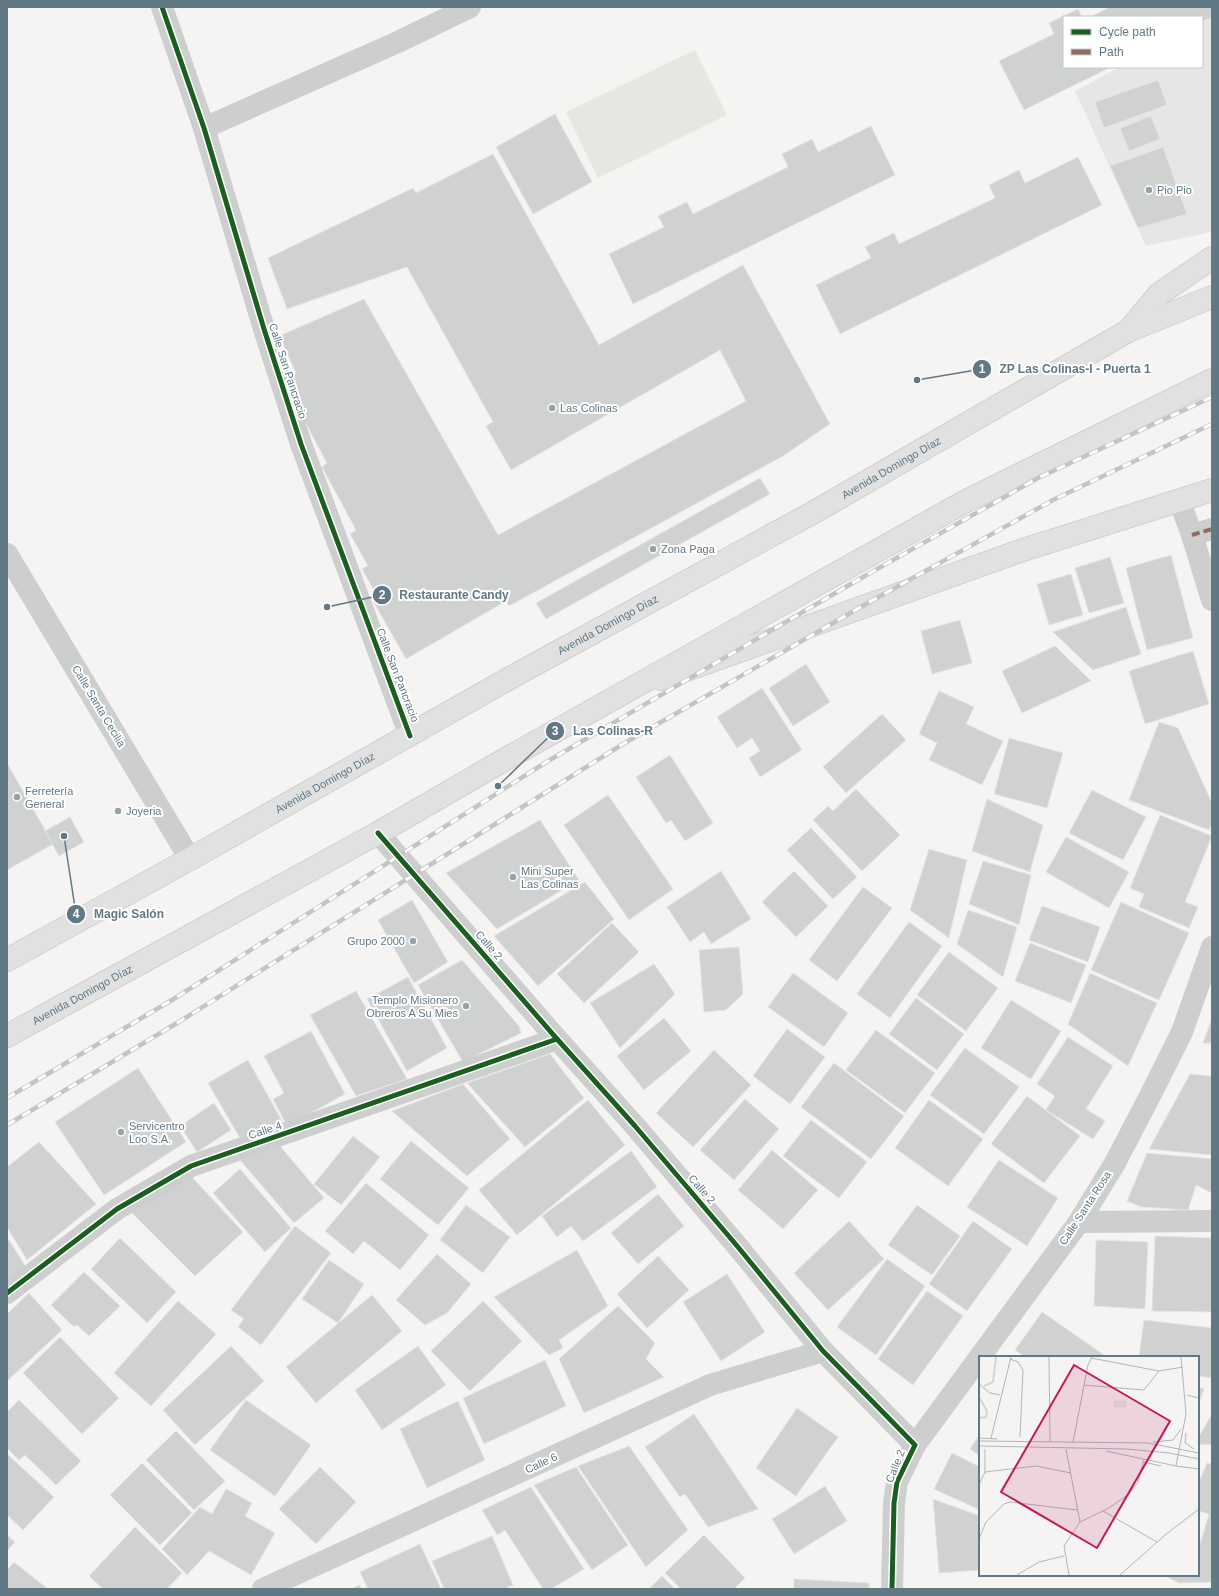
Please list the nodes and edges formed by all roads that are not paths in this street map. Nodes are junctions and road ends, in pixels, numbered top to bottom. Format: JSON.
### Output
{"nodes":[{"id":1,"x":162,"y":7,"type":"edge"},
{"id":2,"x":470,"y":7,"type":"edge"},
{"id":3,"x":204,"y":128,"type":"junction"},
{"id":4,"x":1212,"y":258,"type":"edge"},
{"id":5,"x":1212,"y":297,"type":"edge"},
{"id":6,"x":1128,"y":331,"type":"junction"},
{"id":7,"x":1212,"y":380,"type":"edge"},
{"id":8,"x":1212,"y":490,"type":"edge"},
{"id":9,"x":1179,"y":500,"type":"junction"},
{"id":10,"x":1202,"y":532,"type":"edge"},
{"id":11,"x":7,"y":554,"type":"edge"},
{"id":12,"x":1212,"y":600,"type":"edge"},
{"id":13,"x":630,"y":690,"type":"junction"},
{"id":14,"x":410,"y":736,"type":"junction"},
{"id":15,"x":378,"y":833,"type":"junction"},
{"id":16,"x":190,"y":859,"type":"junction"},
{"id":17,"x":1212,"y":947,"type":"edge"},
{"id":18,"x":7,"y":960,"type":"edge"},
{"id":19,"x":7,"y":1036,"type":"edge"},
{"id":20,"x":557,"y":1039,"type":"junction"},
{"id":21,"x":1079,"y":1222,"type":"junction"},
{"id":22,"x":1212,"y":1222,"type":"edge"},
{"id":23,"x":7,"y":1293,"type":"edge"},
{"id":24,"x":823,"y":1351,"type":"junction"},
{"id":25,"x":980,"y":1356,"type":"edge"},
{"id":26,"x":979,"y":1358,"type":"edge"},
{"id":27,"x":915,"y":1445,"type":"junction"},
{"id":28,"x":263,"y":1589,"type":"edge"},
{"id":29,"x":892,"y":1589,"type":"edge"}],
"edges":[{"from":1,"to":3,"type":"street","name":"Calle San Pancracio"},
{"from":2,"to":3,"type":"street"},
{"from":3,"to":14,"type":"street","name":"Calle San Pancracio"},
{"from":4,"to":6,"type":"main road"},
{"from":5,"to":6,"type":"main road","name":"Avenida Domingo Díaz"},
{"from":6,"to":14,"type":"main road","name":"Avenida Domingo Díaz"},
{"from":7,"to":13,"type":"main road","name":"Avenida Domingo Díaz"},
{"from":8,"to":9,"type":"main road"},
{"from":9,"to":10,"type":"street"},
{"from":9,"to":13,"type":"main road"},
{"from":10,"to":12,"type":"street"},
{"from":11,"to":16,"type":"street","name":"Calle Santa Cecilia"},
{"from":13,"to":15,"type":"main road","name":"Avenida Domingo Díaz"},
{"from":14,"to":16,"type":"main road","name":"Avenida Domingo Díaz"},
{"from":15,"to":19,"type":"main road","name":"Avenida Domingo Díaz"},
{"from":15,"to":20,"type":"street","name":"Calle 2"},
{"from":16,"to":18,"type":"main road","name":"Avenida Domingo Díaz"},
{"from":17,"to":21,"type":"street","name":"Calle Santa Rosa"},
{"from":20,"to":23,"type":"street","name":"Calle 4"},
{"from":20,"to":24,"type":"street","name":"Calle 2"},
{"from":21,"to":22,"type":"street"},
{"from":21,"to":25,"type":"street","name":"Calle Santa Rosa"},
{"from":24,"to":27,"type":"street","name":"Calle 2"},
{"from":24,"to":28,"type":"street","name":"Calle 6"},
{"from":26,"to":27,"type":"street","name":"Calle Santa Rosa"},
{"from":27,"to":29,"type":"street","name":"Calle 2"}]}
